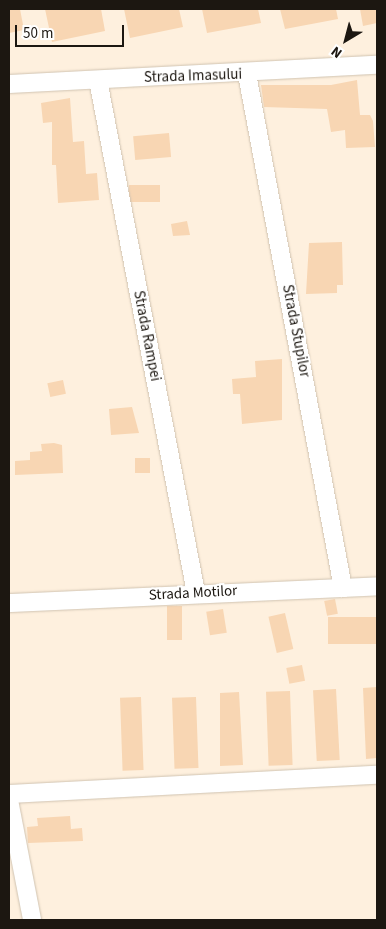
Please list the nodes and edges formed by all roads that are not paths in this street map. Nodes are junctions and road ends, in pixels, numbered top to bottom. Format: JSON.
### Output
{"nodes":[{"id":1,"x":377,"y":65,"type":"edge"},
{"id":2,"x":247,"y":74,"type":"junction"},
{"id":3,"x":98,"y":80,"type":"junction"},
{"id":4,"x":9,"y":84,"type":"edge"},
{"id":5,"x":377,"y":586,"type":"edge"},
{"id":6,"x":344,"y":588,"type":"junction"},
{"id":7,"x":196,"y":593,"type":"junction"},
{"id":8,"x":9,"y":603,"type":"edge"},
{"id":9,"x":377,"y":775,"type":"edge"},
{"id":10,"x":9,"y":794,"type":"edge"},
{"id":11,"x":9,"y":800,"type":"edge"},
{"id":12,"x":32,"y":920,"type":"edge"}],
"edges":[{"from":1,"to":2,"type":"street","name":"Strada Imasului"},
{"from":2,"to":3,"type":"street","name":"Strada Imasului"},
{"from":2,"to":6,"type":"street","name":"Strada Stupilor"},
{"from":3,"to":4,"type":"street","name":"Strada Imasului"},
{"from":3,"to":7,"type":"street","name":"Strada Rampei"},
{"from":5,"to":6,"type":"street","name":"Strada Motilor"},
{"from":6,"to":7,"type":"street","name":"Strada Motilor"},
{"from":7,"to":8,"type":"street","name":"Strada Motilor"},
{"from":9,"to":10,"type":"street"},
{"from":11,"to":12,"type":"street"}]}
